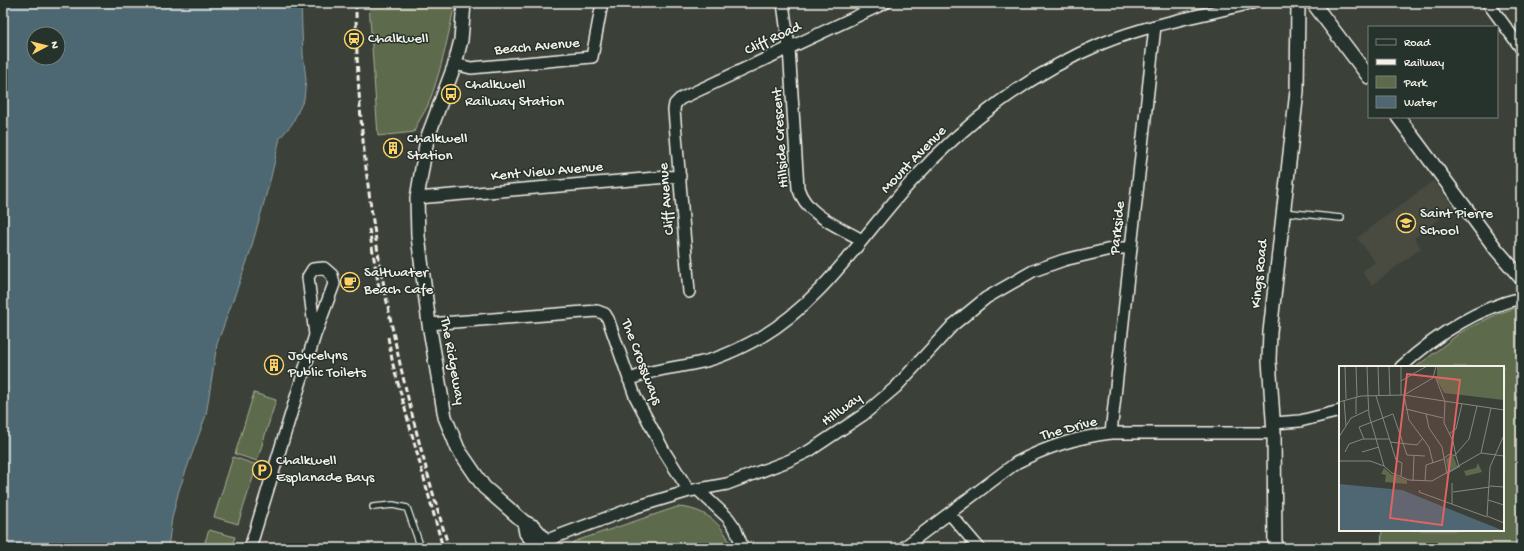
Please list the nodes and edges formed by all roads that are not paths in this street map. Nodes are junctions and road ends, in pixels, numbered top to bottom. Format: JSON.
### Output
{"nodes":[{"id":1,"x":464,"y":3,"type":"edge"},
{"id":2,"x":602,"y":3,"type":"edge"},
{"id":3,"x":783,"y":3,"type":"edge"},
{"id":4,"x":885,"y":3,"type":"edge"},
{"id":5,"x":1252,"y":3,"type":"edge"},
{"id":6,"x":1298,"y":3,"type":"edge"},
{"id":7,"x":1313,"y":3,"type":"edge"},
{"id":8,"x":1488,"y":3,"type":"edge"},
{"id":9,"x":1155,"y":26,"type":"junction"},
{"id":10,"x":789,"y":48,"type":"junction"},
{"id":11,"x":1521,"y":48,"type":"edge"},
{"id":12,"x":455,"y":64,"type":"junction"},
{"id":13,"x":1368,"y":77,"type":"edge"},
{"id":14,"x":675,"y":104,"type":"joint"},
{"id":15,"x":1399,"y":118,"type":"edge"},
{"id":16,"x":680,"y":176,"type":"junction"},
{"id":17,"x":417,"y":198,"type":"junction"},
{"id":18,"x":1282,"y":212,"type":"junction"},
{"id":19,"x":1341,"y":218,"type":"dead end"},
{"id":20,"x":862,"y":240,"type":"junction"},
{"id":21,"x":1131,"y":248,"type":"junction"},
{"id":22,"x":1521,"y":278,"type":"edge"},
{"id":23,"x":690,"y":292,"type":"dead end"},
{"id":24,"x":1521,"y":298,"type":"edge"},
{"id":25,"x":429,"y":324,"type":"junction"},
{"id":26,"x":315,"y":335,"type":"junction"},
{"id":27,"x":1401,"y":366,"type":"edge"},
{"id":28,"x":629,"y":380,"type":"junction"},
{"id":29,"x":1339,"y":410,"type":"edge"},
{"id":30,"x":1274,"y":428,"type":"junction"},
{"id":31,"x":1111,"y":433,"type":"junction"},
{"id":32,"x":693,"y":490,"type":"junction"},
{"id":33,"x":373,"y":507,"type":"dead end"},
{"id":34,"x":950,"y":514,"type":"junction"},
{"id":35,"x":543,"y":545,"type":"edge"},
{"id":36,"x":250,"y":548,"type":"edge"},
{"id":37,"x":422,"y":548,"type":"edge"},
{"id":38,"x":743,"y":548,"type":"edge"},
{"id":39,"x":903,"y":548,"type":"edge"},
{"id":40,"x":979,"y":548,"type":"edge"},
{"id":41,"x":1275,"y":548,"type":"edge"}],
"edges":[{"from":1,"to":12,"type":"street","name":"The Ridgeway"},
{"from":2,"to":12,"type":"street","name":"Beach Avenue"},
{"from":3,"to":10,"type":"street","name":"Hillside Crescent"},
{"from":4,"to":10,"type":"street","name":"Cliff Road"},
{"from":5,"to":9,"type":"street","name":"Mount Avenue"},
{"from":6,"to":18,"type":"street","name":"Kings Road"},
{"from":7,"to":13,"type":"street"},
{"from":8,"to":11,"type":"street"},
{"from":9,"to":20,"type":"street","name":"Mount Avenue"},
{"from":9,"to":21,"type":"street","name":"Parkside"},
{"from":10,"to":14,"type":"street","name":"Cliff Road"},
{"from":10,"to":20,"type":"street","name":"Hillside Crescent"},
{"from":12,"to":17,"type":"street","name":"The Ridgeway"},
{"from":14,"to":16,"type":"street","name":"Cliff Avenue"},
{"from":15,"to":22,"type":"street"},
{"from":16,"to":17,"type":"street","name":"Kent View Avenue"},
{"from":16,"to":23,"type":"street","name":"Cliff Avenue"},
{"from":17,"to":25,"type":"street","name":"The Ridgeway"},
{"from":18,"to":19,"type":"lane"},
{"from":18,"to":30,"type":"street","name":"Kings Road"},
{"from":20,"to":28,"type":"street","name":"Mount Avenue"},
{"from":21,"to":31,"type":"street","name":"Parkside"},
{"from":21,"to":32,"type":"street","name":"Hillway"},
{"from":24,"to":27,"type":"street"},
{"from":25,"to":28,"type":"street","name":"The Crossways"},
{"from":25,"to":35,"type":"street","name":"The Ridgeway"},
{"from":26,"to":26,"type":"street"},
{"from":26,"to":36,"type":"street"},
{"from":28,"to":32,"type":"street","name":"The Crossways"},
{"from":29,"to":30,"type":"street","name":"The Drive"},
{"from":30,"to":31,"type":"street","name":"The Drive"},
{"from":30,"to":41,"type":"street","name":"Kings Road"},
{"from":31,"to":34,"type":"street","name":"The Drive"},
{"from":32,"to":35,"type":"street","name":"Hillway"},
{"from":32,"to":38,"type":"street","name":"The Crossways"},
{"from":33,"to":37,"type":"lane"},
{"from":34,"to":39,"type":"street","name":"The Drive"},
{"from":34,"to":40,"type":"street"}]}
